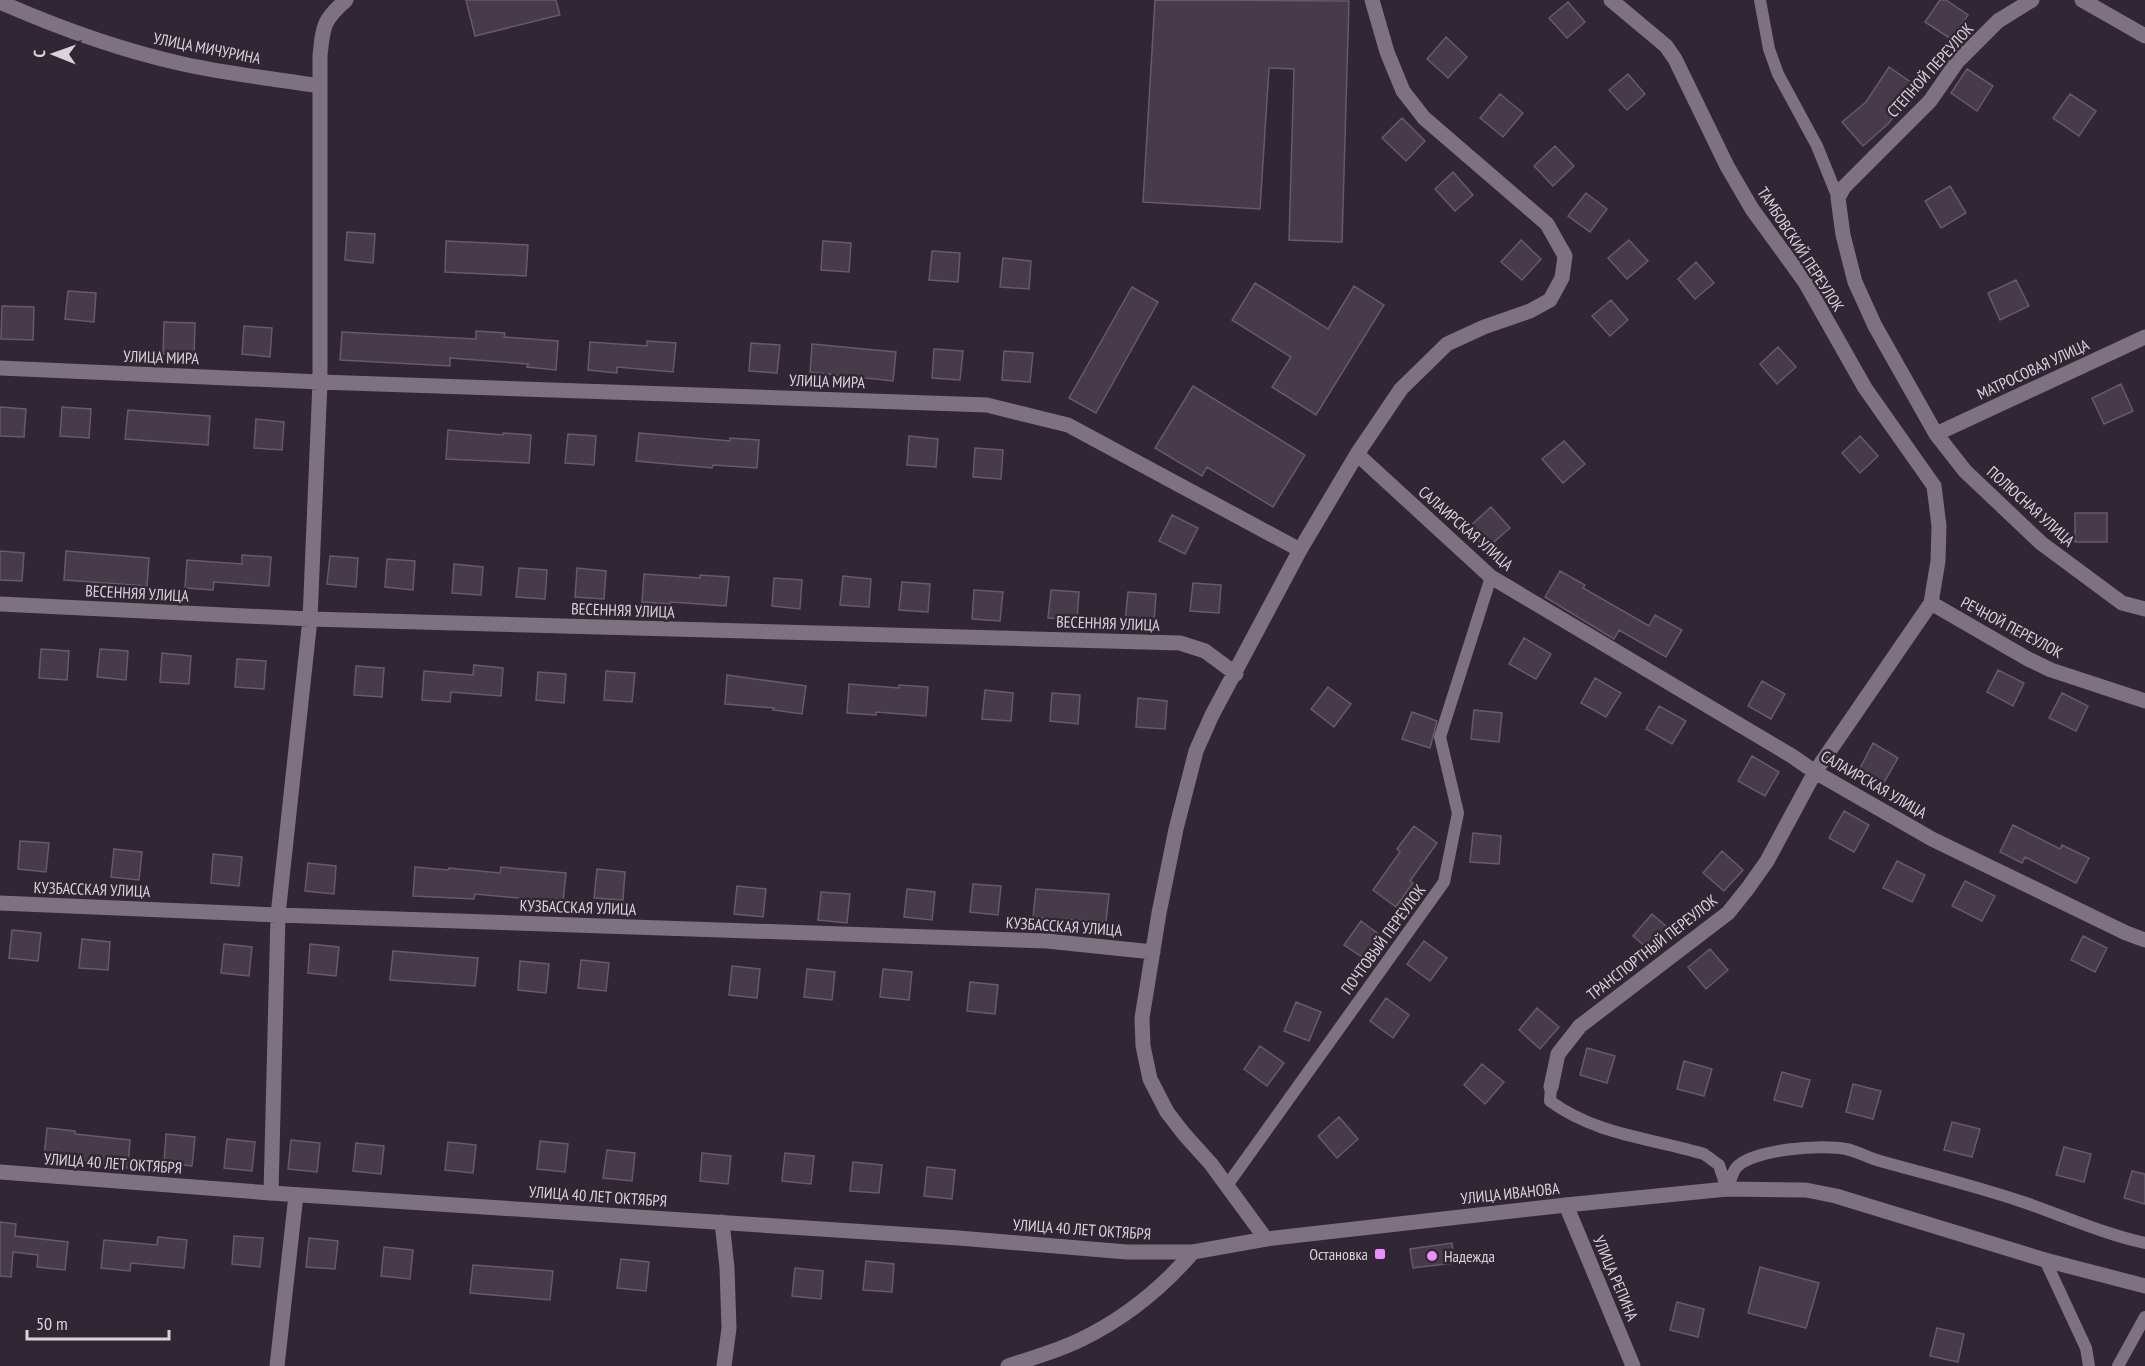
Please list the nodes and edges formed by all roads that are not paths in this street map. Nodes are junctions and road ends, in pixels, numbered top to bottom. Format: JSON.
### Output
{"nodes":[{"id":1,"x":346,"y":0,"type":"edge"},
{"id":2,"x":1372,"y":0,"type":"edge"},
{"id":3,"x":1611,"y":0,"type":"edge"},
{"id":4,"x":1760,"y":0,"type":"edge"},
{"id":5,"x":2032,"y":0,"type":"edge"},
{"id":6,"x":2082,"y":0,"type":"edge"},
{"id":7,"x":0,"y":2,"type":"edge"},
{"id":8,"x":2145,"y":36,"type":"edge"},
{"id":9,"x":320,"y":86,"type":"junction"},
{"id":10,"x":1838,"y":198,"type":"junction"},
{"id":11,"x":2145,"y":337,"type":"edge"},
{"id":12,"x":0,"y":368,"type":"edge"},
{"id":13,"x":320,"y":382,"type":"junction"},
{"id":14,"x":1936,"y":434,"type":"junction"},
{"id":15,"x":1357,"y":454,"type":"junction"},
{"id":16,"x":1300,"y":550,"type":"junction"},
{"id":17,"x":1491,"y":577,"type":"junction"},
{"id":18,"x":1931,"y":603,"type":"junction"},
{"id":19,"x":0,"y":604,"type":"edge"},
{"id":20,"x":2145,"y":609,"type":"edge"},
{"id":21,"x":310,"y":619,"type":"junction"},
{"id":22,"x":1236,"y":674,"type":"junction"},
{"id":23,"x":2145,"y":701,"type":"edge"},
{"id":24,"x":1815,"y":772,"type":"junction"},
{"id":25,"x":0,"y":903,"type":"edge"},
{"id":26,"x":278,"y":915,"type":"junction"},
{"id":27,"x":2145,"y":940,"type":"edge"},
{"id":28,"x":1154,"y":952,"type":"junction"},
{"id":29,"x":1551,"y":1087,"type":"joint"},
{"id":30,"x":0,"y":1172,"type":"edge"},
{"id":31,"x":1228,"y":1184,"type":"junction"},
{"id":32,"x":1727,"y":1189,"type":"junction"},
{"id":33,"x":271,"y":1193,"type":"junction"},
{"id":34,"x":296,"y":1195,"type":"junction"},
{"id":35,"x":1566,"y":1205,"type":"junction"},
{"id":36,"x":722,"y":1222,"type":"junction"},
{"id":37,"x":1266,"y":1239,"type":"junction"},
{"id":38,"x":2145,"y":1243,"type":"edge"},
{"id":39,"x":1193,"y":1252,"type":"junction"},
{"id":40,"x":2045,"y":1260,"type":"junction"},
{"id":41,"x":2145,"y":1286,"type":"edge"},
{"id":42,"x":2145,"y":1317,"type":"edge"},
{"id":43,"x":277,"y":1366,"type":"edge"},
{"id":44,"x":724,"y":1366,"type":"edge"},
{"id":45,"x":1008,"y":1366,"type":"edge"},
{"id":46,"x":1633,"y":1366,"type":"edge"},
{"id":47,"x":2089,"y":1366,"type":"edge"},
{"id":48,"x":2118,"y":1366,"type":"edge"}],
"edges":[{"from":1,"to":9,"type":"street"},
{"from":2,"to":15,"type":"street"},
{"from":3,"to":18,"type":"street","name":"ТАМБОВСКИЙ ПЕРЕУЛОК"},
{"from":4,"to":10,"type":"lane"},
{"from":5,"to":10,"type":"street","name":"СТЕПНОЙ ПЕРЕУЛОК"},
{"from":6,"to":8,"type":"street"},
{"from":7,"to":9,"type":"street","name":"УЛИЦА МИЧУРИНА"},
{"from":9,"to":13,"type":"street"},
{"from":10,"to":14,"type":"street","name":"ПОЛЮСНАЯ УЛИЦА"},
{"from":11,"to":14,"type":"street","name":"МАТРОСОВАЯ УЛИЦА"},
{"from":12,"to":13,"type":"street","name":"УЛИЦА МИРА"},
{"from":13,"to":16,"type":"street","name":"УЛИЦА МИРА"},
{"from":13,"to":21,"type":"street"},
{"from":14,"to":20,"type":"street","name":"ПОЛЮСНАЯ УЛИЦА"},
{"from":15,"to":16,"type":"street"},
{"from":15,"to":17,"type":"street","name":"САЛАИРСКАЯ УЛИЦА"},
{"from":16,"to":22,"type":"street"},
{"from":17,"to":24,"type":"street","name":"САЛАИРСКАЯ УЛИЦА"},
{"from":17,"to":31,"type":"lane","name":"ПОЧТОВЫЙ ПЕРЕУЛОК"},
{"from":18,"to":23,"type":"street","name":"РЕЧНОЙ ПЕРЕУЛОК"},
{"from":18,"to":24,"type":"street","name":"ТРАНСПОРТНЫЙ ПЕРЕУЛОК"},
{"from":19,"to":21,"type":"street","name":"ВЕСЕННЯЯ УЛИЦА"},
{"from":21,"to":22,"type":"street","name":"ВЕСЕННЯЯ УЛИЦА"},
{"from":21,"to":26,"type":"street"},
{"from":22,"to":28,"type":"street"},
{"from":24,"to":27,"type":"street","name":"САЛАИРСКАЯ УЛИЦА"},
{"from":24,"to":29,"type":"street","name":"ТРАНСПОРТНЫЙ ПЕРЕУЛОК"},
{"from":25,"to":26,"type":"street","name":"КУЗБАССКАЯ УЛИЦА"},
{"from":26,"to":28,"type":"street","name":"КУЗБАССКАЯ УЛИЦА"},
{"from":26,"to":33,"type":"street"},
{"from":28,"to":31,"type":"street"},
{"from":29,"to":32,"type":"lane"},
{"from":30,"to":33,"type":"street","name":"УЛИЦА 40 ЛЕТ ОКТЯБРЯ"},
{"from":31,"to":37,"type":"street"},
{"from":32,"to":35,"type":"street","name":"УЛИЦА ИВАНОВА"},
{"from":32,"to":38,"type":"lane"},
{"from":32,"to":40,"type":"street","name":"УЛИЦА ИВАНОВА"},
{"from":33,"to":34,"type":"street","name":"УЛИЦА 40 ЛЕТ ОКТЯБРЯ"},
{"from":34,"to":36,"type":"street","name":"УЛИЦА 40 ЛЕТ ОКТЯБРЯ"},
{"from":34,"to":43,"type":"street"},
{"from":35,"to":37,"type":"street","name":"УЛИЦА ИВАНОВА"},
{"from":35,"to":46,"type":"street","name":"УЛИЦА РЕПИНА"},
{"from":36,"to":39,"type":"street","name":"УЛИЦА 40 ЛЕТ ОКТЯБРЯ"},
{"from":36,"to":44,"type":"street"},
{"from":37,"to":39,"type":"street","name":"УЛИЦА ИВАНОВА"},
{"from":39,"to":45,"type":"street"},
{"from":40,"to":41,"type":"street","name":"УЛИЦА ИВАНОВА"},
{"from":40,"to":47,"type":"lane"},
{"from":42,"to":48,"type":"lane"}]}
